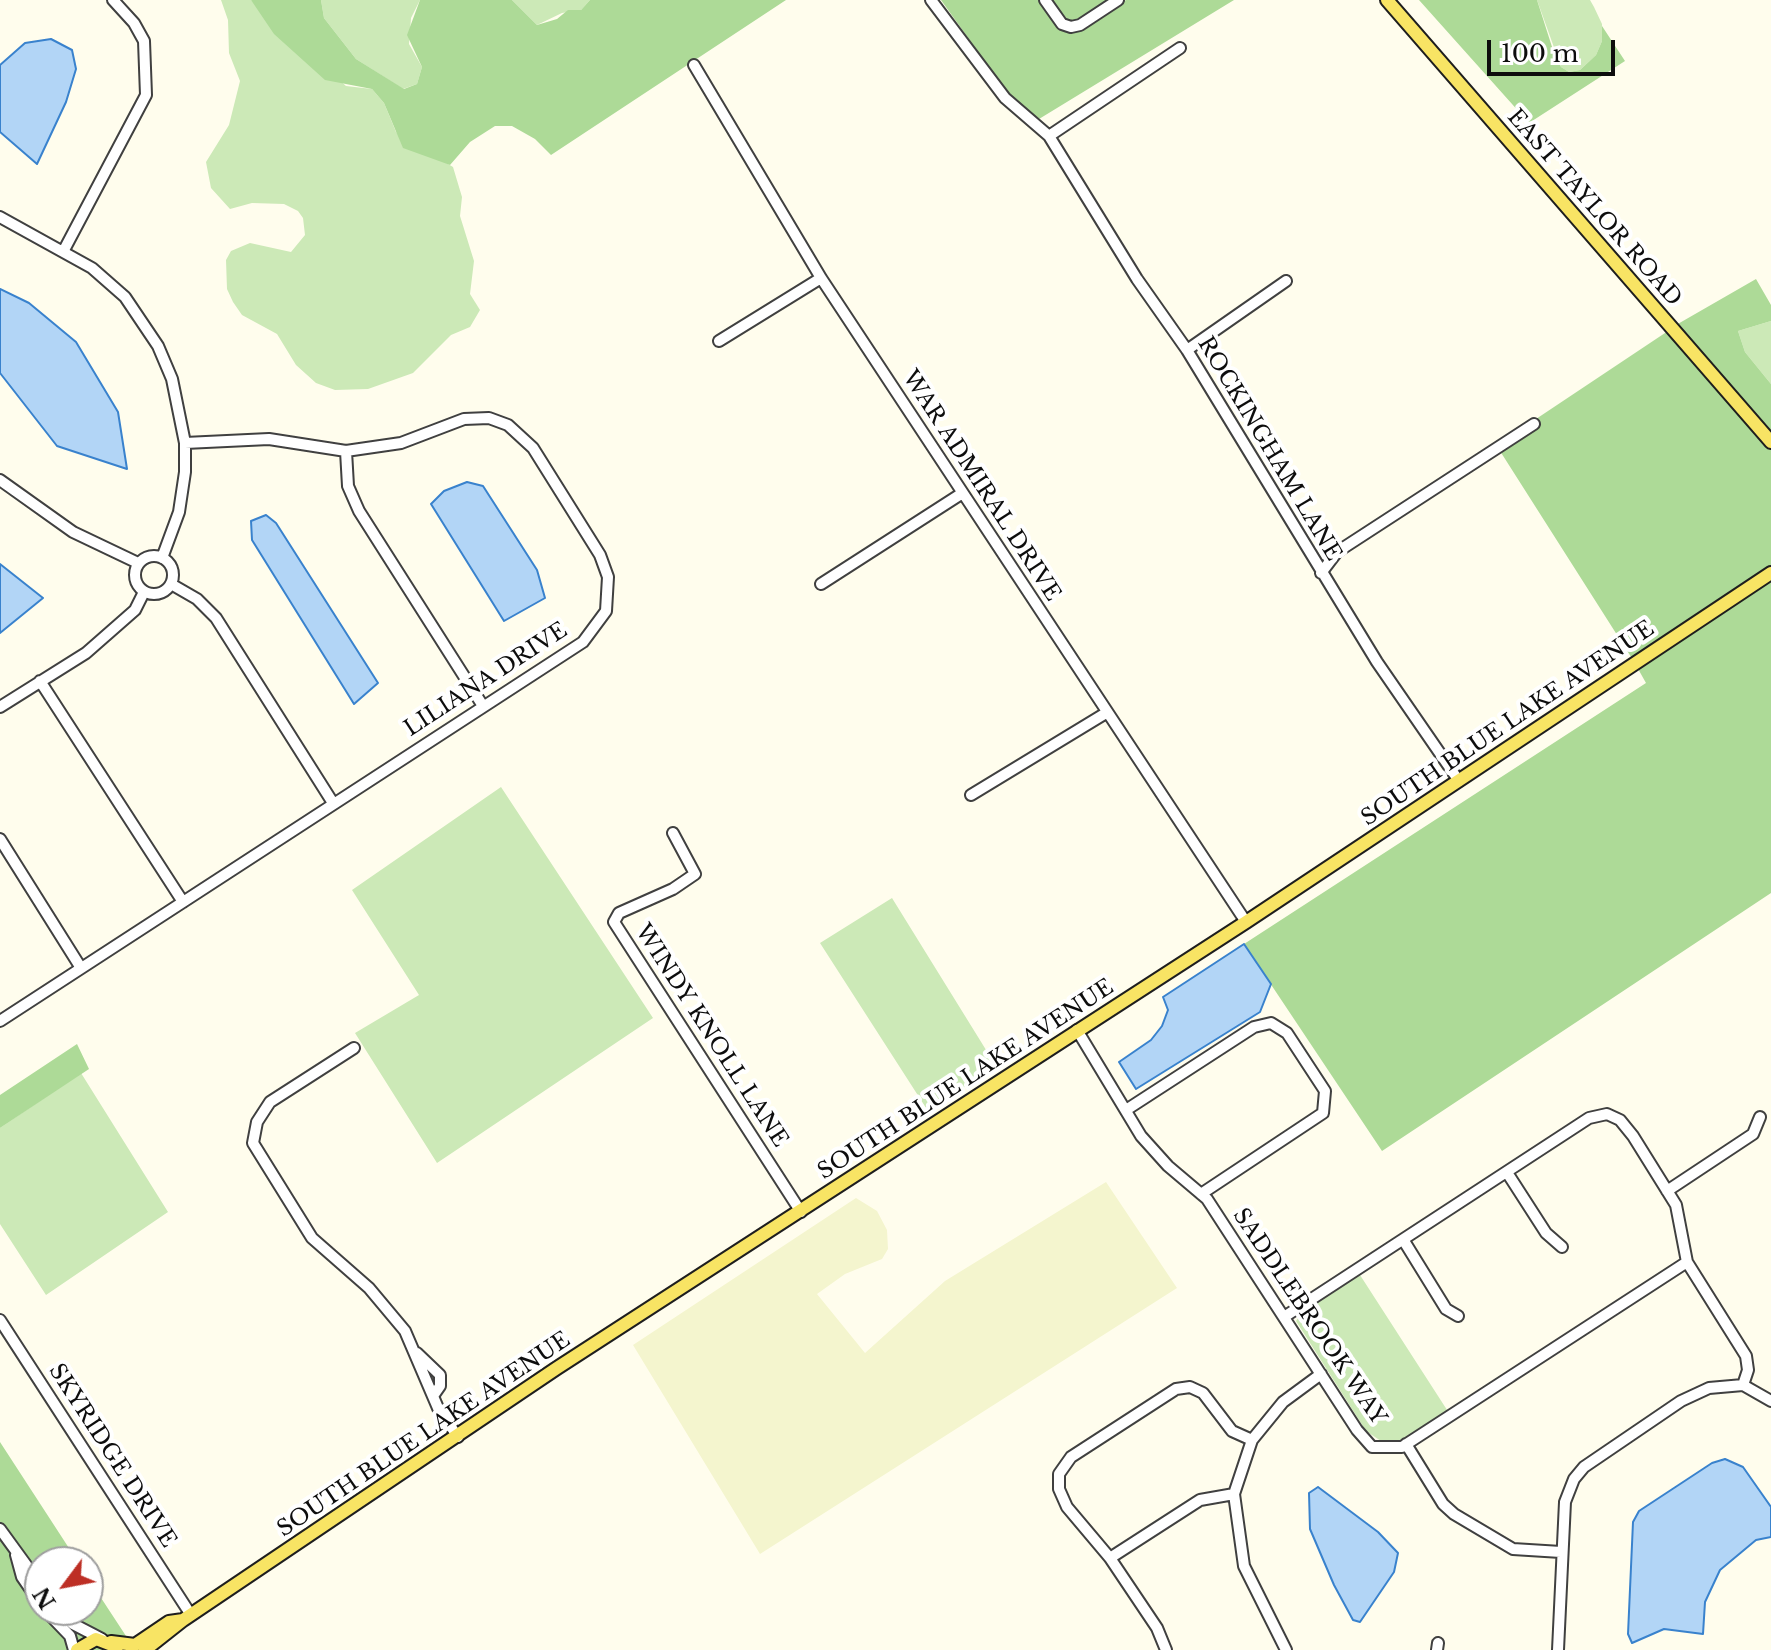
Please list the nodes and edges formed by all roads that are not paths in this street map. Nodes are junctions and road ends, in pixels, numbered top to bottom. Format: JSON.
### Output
{"nodes":[{"id":1,"x":113,"y":0,"type":"edge"},
{"id":2,"x":931,"y":0,"type":"edge"},
{"id":3,"x":1045,"y":0,"type":"edge"},
{"id":4,"x":1118,"y":0,"type":"edge"},
{"id":5,"x":1387,"y":0,"type":"edge"},
{"id":6,"x":1180,"y":48,"type":"dead end"},
{"id":7,"x":694,"y":65,"type":"dead end"},
{"id":8,"x":1049,"y":136,"type":"junction"},
{"id":9,"x":0,"y":217,"type":"edge"},
{"id":10,"x":64,"y":250,"type":"junction"},
{"id":11,"x":821,"y":278,"type":"junction"},
{"id":12,"x":1286,"y":281,"type":"dead end"},
{"id":13,"x":719,"y":341,"type":"dead end"},
{"id":14,"x":1187,"y":350,"type":"junction"},
{"id":15,"x":1534,"y":424,"type":"dead end"},
{"id":16,"x":1771,"y":442,"type":"edge"},
{"id":17,"x":185,"y":443,"type":"junction"},
{"id":18,"x":346,"y":451,"type":"junction"},
{"id":19,"x":0,"y":480,"type":"edge"},
{"id":20,"x":961,"y":494,"type":"junction"},
{"id":21,"x":162,"y":558,"type":"junction"},
{"id":22,"x":138,"y":563,"type":"junction"},
{"id":23,"x":1321,"y":573,"type":"junction"},
{"id":24,"x":1771,"y":573,"type":"edge"},
{"id":25,"x":171,"y":584,"type":"junction"},
{"id":26,"x":821,"y":584,"type":"dead end"},
{"id":27,"x":144,"y":592,"type":"junction"},
{"id":28,"x":40,"y":681,"type":"junction"},
{"id":29,"x":483,"y":706,"type":"junction"},
{"id":30,"x":0,"y":707,"type":"edge"},
{"id":31,"x":1106,"y":713,"type":"junction"},
{"id":32,"x":1459,"y":781,"type":"junction"},
{"id":33,"x":971,"y":795,"type":"dead end"},
{"id":34,"x":333,"y":803,"type":"junction"},
{"id":35,"x":673,"y":833,"type":"dead end"},
{"id":36,"x":0,"y":839,"type":"edge"},
{"id":37,"x":183,"y":902,"type":"junction"},
{"id":38,"x":1246,"y":922,"type":"junction"},
{"id":39,"x":81,"y":968,"type":"junction"},
{"id":40,"x":0,"y":1021,"type":"edge"},
{"id":41,"x":1077,"y":1030,"type":"junction"},
{"id":42,"x":354,"y":1048,"type":"dead end"},
{"id":43,"x":1126,"y":1110,"type":"junction"},
{"id":44,"x":1760,"y":1117,"type":"dead end"},
{"id":45,"x":1508,"y":1174,"type":"junction"},
{"id":46,"x":1667,"y":1191,"type":"junction"},
{"id":47,"x":1201,"y":1194,"type":"junction"},
{"id":48,"x":801,"y":1212,"type":"junction"},
{"id":49,"x":1404,"y":1241,"type":"junction"},
{"id":50,"x":1562,"y":1247,"type":"dead end"},
{"id":51,"x":1687,"y":1262,"type":"junction"},
{"id":52,"x":1458,"y":1316,"type":"dead end"},
{"id":53,"x":1284,"y":1317,"type":"junction"},
{"id":54,"x":0,"y":1320,"type":"edge"},
{"id":55,"x":1321,"y":1374,"type":"junction"},
{"id":56,"x":1743,"y":1385,"type":"junction"},
{"id":57,"x":1771,"y":1401,"type":"edge"},
{"id":58,"x":458,"y":1437,"type":"junction"},
{"id":59,"x":1252,"y":1440,"type":"junction"},
{"id":60,"x":1406,"y":1444,"type":"junction"},
{"id":61,"x":1234,"y":1494,"type":"junction"},
{"id":62,"x":0,"y":1529,"type":"edge"},
{"id":63,"x":1561,"y":1552,"type":"junction"},
{"id":64,"x":16,"y":1555,"type":"junction"},
{"id":65,"x":1110,"y":1558,"type":"junction"},
{"id":66,"x":24,"y":1565,"type":"edge"},
{"id":67,"x":24,"y":1580,"type":"edge"},
{"id":68,"x":187,"y":1617,"type":"junction"},
{"id":69,"x":60,"y":1626,"type":"edge"},
{"id":70,"x":77,"y":1626,"type":"edge"},
{"id":71,"x":111,"y":1644,"type":"edge"},
{"id":72,"x":75,"y":1650,"type":"edge"},
{"id":73,"x":145,"y":1650,"type":"edge"},
{"id":74,"x":1166,"y":1650,"type":"edge"},
{"id":75,"x":1286,"y":1650,"type":"edge"},
{"id":76,"x":1558,"y":1650,"type":"edge"}],
"edges":[{"from":1,"to":10,"type":"street"},
{"from":2,"to":8,"type":"street","name":"ROCKINGHAM LANE"},
{"from":3,"to":4,"type":"street"},
{"from":5,"to":16,"type":"main road","name":"EAST TAYLOR ROAD"},
{"from":6,"to":8,"type":"street"},
{"from":7,"to":11,"type":"street","name":"WAR ADMIRAL DRIVE"},
{"from":8,"to":14,"type":"street","name":"ROCKINGHAM LANE"},
{"from":9,"to":10,"type":"street"},
{"from":10,"to":17,"type":"street"},
{"from":11,"to":13,"type":"street"},
{"from":11,"to":20,"type":"street","name":"WAR ADMIRAL DRIVE"},
{"from":12,"to":14,"type":"street"},
{"from":14,"to":23,"type":"street","name":"ROCKINGHAM LANE"},
{"from":15,"to":23,"type":"street"},
{"from":17,"to":18,"type":"street","name":"LILIANA DRIVE"},
{"from":17,"to":21,"type":"street"},
{"from":18,"to":29,"type":"street"},
{"from":18,"to":29,"type":"street","name":"LILIANA DRIVE"},
{"from":19,"to":22,"type":"street"},
{"from":20,"to":26,"type":"street"},
{"from":20,"to":31,"type":"street","name":"WAR ADMIRAL DRIVE"},
{"from":21,"to":22,"type":"street"},
{"from":21,"to":25,"type":"street"},
{"from":22,"to":27,"type":"street"},
{"from":23,"to":32,"type":"street","name":"ROCKINGHAM LANE"},
{"from":24,"to":32,"type":"main road","name":"SOUTH BLUE LAKE AVENUE"},
{"from":25,"to":27,"type":"street"},
{"from":25,"to":34,"type":"street"},
{"from":27,"to":28,"type":"street"},
{"from":28,"to":30,"type":"street"},
{"from":28,"to":37,"type":"street"},
{"from":29,"to":34,"type":"street","name":"LILIANA DRIVE"},
{"from":31,"to":33,"type":"street"},
{"from":31,"to":38,"type":"street","name":"WAR ADMIRAL DRIVE"},
{"from":32,"to":38,"type":"main road","name":"SOUTH BLUE LAKE AVENUE"},
{"from":34,"to":37,"type":"street","name":"LILIANA DRIVE"},
{"from":35,"to":48,"type":"street","name":"WINDY KNOLL LANE"},
{"from":36,"to":39,"type":"street"},
{"from":37,"to":39,"type":"street","name":"LILIANA DRIVE"},
{"from":38,"to":41,"type":"main road","name":"SOUTH BLUE LAKE AVENUE"},
{"from":39,"to":40,"type":"street","name":"LILIANA DRIVE"},
{"from":41,"to":43,"type":"street","name":"SADDLEBROOK WAY"},
{"from":41,"to":48,"type":"main road","name":"SOUTH BLUE LAKE AVENUE"},
{"from":42,"to":58,"type":"street"},
{"from":43,"to":47,"type":"street","name":"SADDLEBROOK WAY"},
{"from":43,"to":47,"type":"street"},
{"from":44,"to":46,"type":"street"},
{"from":45,"to":46,"type":"street"},
{"from":45,"to":49,"type":"street"},
{"from":45,"to":50,"type":"street"},
{"from":46,"to":51,"type":"street"},
{"from":47,"to":53,"type":"street","name":"SADDLEBROOK WAY"},
{"from":48,"to":58,"type":"main road","name":"SOUTH BLUE LAKE AVENUE"},
{"from":49,"to":52,"type":"street"},
{"from":49,"to":53,"type":"street"},
{"from":51,"to":56,"type":"street"},
{"from":51,"to":60,"type":"street","name":"SADDLEBROOK WAY"},
{"from":53,"to":55,"type":"street","name":"SADDLEBROOK WAY"},
{"from":54,"to":68,"type":"street","name":"SKYRIDGE DRIVE"},
{"from":55,"to":59,"type":"street"},
{"from":55,"to":60,"type":"street","name":"SADDLEBROOK WAY"},
{"from":56,"to":57,"type":"street"},
{"from":56,"to":63,"type":"street"},
{"from":58,"to":68,"type":"main road","name":"SOUTH BLUE LAKE AVENUE"},
{"from":59,"to":61,"type":"street"},
{"from":59,"to":65,"type":"street"},
{"from":60,"to":63,"type":"street"},
{"from":61,"to":65,"type":"street"},
{"from":61,"to":75,"type":"street"},
{"from":62,"to":64,"type":"street"},
{"from":63,"to":76,"type":"street"},
{"from":64,"to":66,"type":"street"},
{"from":64,"to":67,"type":"street"},
{"from":65,"to":74,"type":"street"},
{"from":68,"to":71,"type":"main road","name":"SOUTH BLUE LAKE AVENUE"},
{"from":68,"to":73,"type":"main road","name":"SOUTH BLUE LAKE AVENUE"},
{"from":69,"to":72,"type":"street"},
{"from":70,"to":71,"type":"street"},
{"from":71,"to":72,"type":"main road","name":"SOUTH BLUE LAKE AVENUE"}]}
